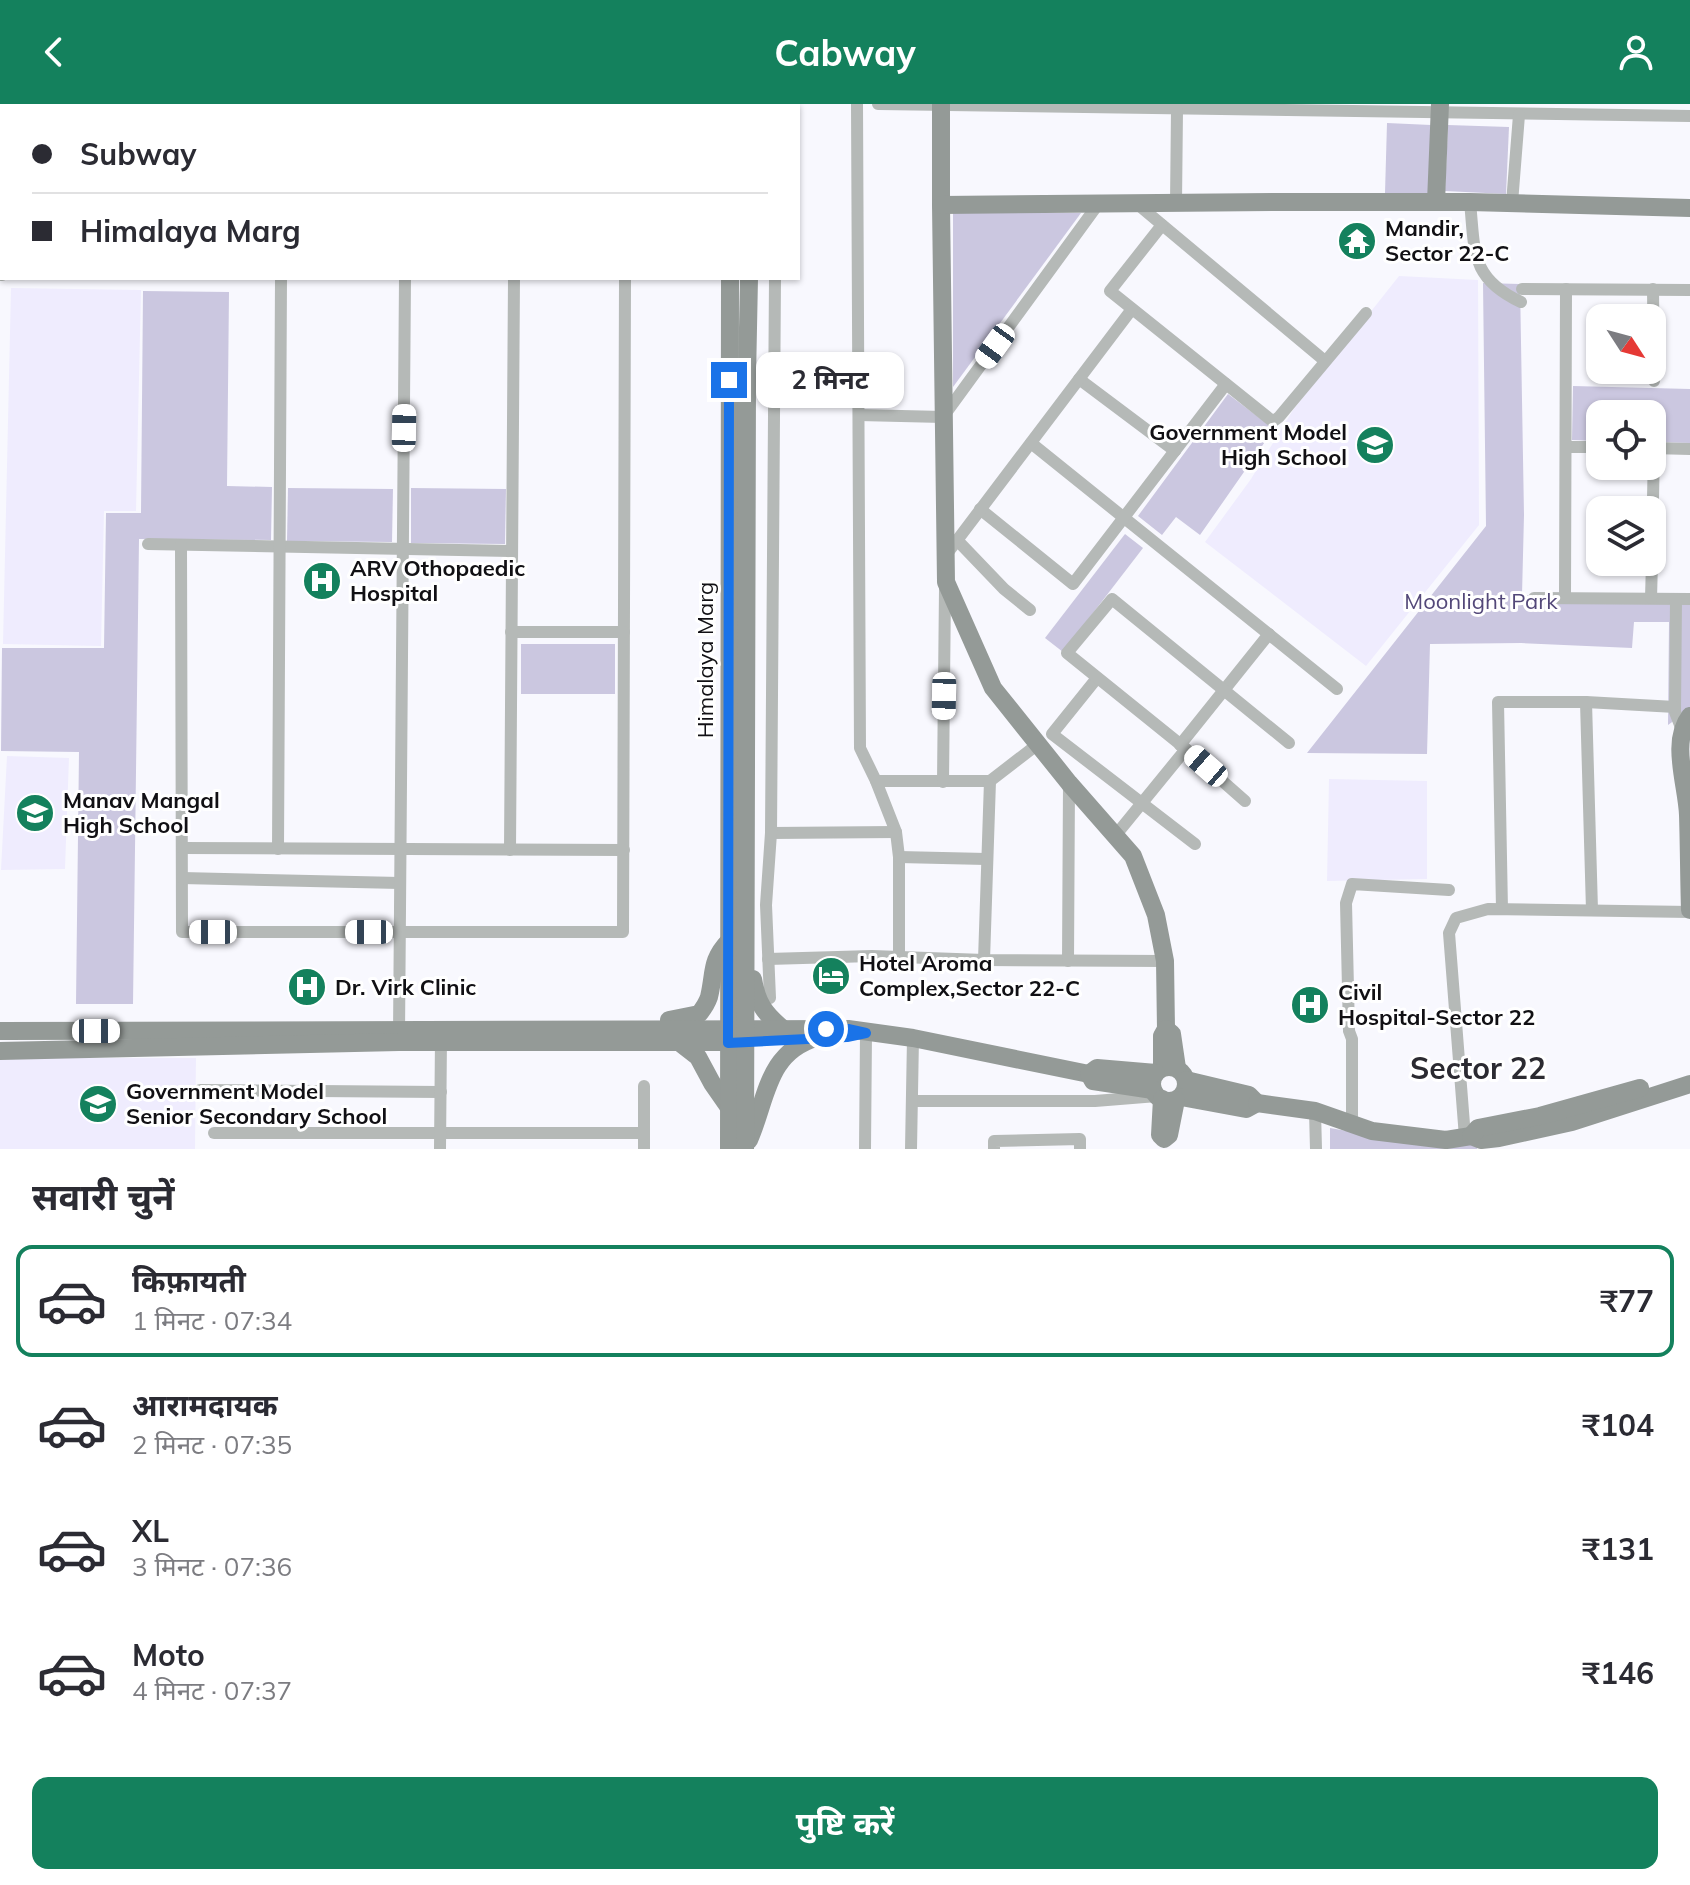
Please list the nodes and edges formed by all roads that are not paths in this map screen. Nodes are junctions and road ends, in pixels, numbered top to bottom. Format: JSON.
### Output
{"nodes":[{"id":1,"x":857,"y":104,"type":"edge"},
{"id":2,"x":878,"y":104,"type":"edge"},
{"id":3,"x":941,"y":105,"type":"edge"},
{"id":4,"x":1440,"y":109,"type":"edge"},
{"id":5,"x":1566,"y":109,"type":"edge"},
{"id":6,"x":1177,"y":110,"type":"junction"},
{"id":7,"x":1519,"y":115,"type":"junction"},
{"id":8,"x":1690,"y":116,"type":"edge"},
{"id":9,"x":1436,"y":202,"type":"junction"},
{"id":10,"x":1470,"y":202,"type":"junction"},
{"id":11,"x":1099,"y":203,"type":"junction"},
{"id":12,"x":1136,"y":203,"type":"junction"},
{"id":13,"x":1176,"y":203,"type":"junction"},
{"id":14,"x":1512,"y":203,"type":"junction"},
{"id":15,"x":941,"y":205,"type":"junction"},
{"id":16,"x":1690,"y":208,"type":"edge"},
{"id":17,"x":1162,"y":225,"type":"junction"},
{"id":18,"x":281,"y":280,"type":"edge"},
{"id":19,"x":405,"y":280,"type":"edge"},
{"id":20,"x":514,"y":280,"type":"edge"},
{"id":21,"x":625,"y":280,"type":"edge"},
{"id":22,"x":730,"y":280,"type":"edge"},
{"id":23,"x":749,"y":280,"type":"edge"},
{"id":24,"x":775,"y":280,"type":"edge"},
{"id":25,"x":1566,"y":289,"type":"junction"},
{"id":26,"x":1653,"y":289,"type":"junction"},
{"id":27,"x":1690,"y":290,"type":"edge"},
{"id":28,"x":1653,"y":304,"type":"edge"},
{"id":29,"x":1132,"y":309,"type":"junction"},
{"id":30,"x":1366,"y":313,"type":"dead end"},
{"id":31,"x":1325,"y":361,"type":"junction"},
{"id":32,"x":1079,"y":379,"type":"junction"},
{"id":33,"x":1226,"y":384,"type":"junction"},
{"id":34,"x":859,"y":415,"type":"junction"},
{"id":35,"x":943,"y":417,"type":"junction"},
{"id":36,"x":1031,"y":443,"type":"junction"},
{"id":37,"x":1566,"y":447,"type":"junction"},
{"id":38,"x":1586,"y":447,"type":"edge"},
{"id":39,"x":1666,"y":448,"type":"edge"},
{"id":40,"x":1690,"y":449,"type":"edge"},
{"id":41,"x":1175,"y":451,"type":"junction"},
{"id":42,"x":980,"y":509,"type":"junction"},
{"id":43,"x":1124,"y":518,"type":"junction"},
{"id":44,"x":957,"y":540,"type":"junction"},
{"id":45,"x":148,"y":544,"type":"dead end"},
{"id":46,"x":181,"y":545,"type":"junction"},
{"id":47,"x":281,"y":546,"type":"junction"},
{"id":48,"x":402,"y":549,"type":"junction"},
{"id":49,"x":512,"y":551,"type":"junction"},
{"id":50,"x":945,"y":556,"type":"junction"},
{"id":51,"x":1652,"y":576,"type":"edge"},
{"id":52,"x":946,"y":582,"type":"junction"},
{"id":53,"x":1534,"y":598,"type":"dead end"},
{"id":54,"x":1565,"y":598,"type":"junction"},
{"id":55,"x":1651,"y":598,"type":"junction"},
{"id":56,"x":1683,"y":599,"type":"edge"},
{"id":57,"x":1030,"y":610,"type":"dead end"},
{"id":58,"x":511,"y":632,"type":"junction"},
{"id":59,"x":624,"y":632,"type":"junction"},
{"id":60,"x":1269,"y":634,"type":"junction"},
{"id":61,"x":1097,"y":678,"type":"junction"},
{"id":62,"x":1337,"y":689,"type":"dead end"},
{"id":63,"x":1224,"y":690,"type":"junction"},
{"id":64,"x":1586,"y":702,"type":"junction"},
{"id":65,"x":1682,"y":717,"type":"edge"},
{"id":66,"x":1289,"y":743,"type":"dead end"},
{"id":67,"x":1038,"y":744,"type":"junction"},
{"id":68,"x":1183,"y":747,"type":"junction"},
{"id":69,"x":1685,"y":764,"type":"edge"},
{"id":70,"x":876,"y":781,"type":"junction"},
{"id":71,"x":990,"y":781,"type":"junction"},
{"id":72,"x":943,"y":782,"type":"junction"},
{"id":73,"x":1069,"y":783,"type":"junction"},
{"id":74,"x":1245,"y":801,"type":"dead end"},
{"id":75,"x":1142,"y":802,"type":"junction"},
{"id":76,"x":896,"y":832,"type":"junction"},
{"id":77,"x":771,"y":833,"type":"junction"},
{"id":78,"x":1115,"y":836,"type":"junction"},
{"id":79,"x":1195,"y":844,"type":"dead end"},
{"id":80,"x":182,"y":848,"type":"junction"},
{"id":81,"x":278,"y":849,"type":"junction"},
{"id":82,"x":400,"y":850,"type":"junction"},
{"id":83,"x":510,"y":850,"type":"junction"},
{"id":84,"x":624,"y":850,"type":"junction"},
{"id":85,"x":899,"y":857,"type":"junction"},
{"id":86,"x":986,"y":859,"type":"junction"},
{"id":87,"x":182,"y":878,"type":"junction"},
{"id":88,"x":400,"y":883,"type":"junction"},
{"id":89,"x":1449,"y":890,"type":"dead end"},
{"id":90,"x":1502,"y":909,"type":"junction"},
{"id":91,"x":1592,"y":910,"type":"junction"},
{"id":92,"x":1690,"y":911,"type":"edge"},
{"id":93,"x":746,"y":912,"type":"junction"},
{"id":94,"x":766,"y":913,"type":"junction"},
{"id":95,"x":400,"y":932,"type":"junction"},
{"id":96,"x":729,"y":941,"type":"junction"},
{"id":97,"x":746,"y":953,"type":"junction"},
{"id":98,"x":899,"y":957,"type":"junction"},
{"id":99,"x":768,"y":959,"type":"junction"},
{"id":100,"x":984,"y":960,"type":"junction"},
{"id":101,"x":1068,"y":961,"type":"junction"},
{"id":102,"x":1165,"y":961,"type":"junction"},
{"id":103,"x":770,"y":998,"type":"dead end"},
{"id":104,"x":649,"y":1029,"type":"junction"},
{"id":105,"x":783,"y":1029,"type":"junction"},
{"id":106,"x":0,"y":1031,"type":"edge"},
{"id":107,"x":866,"y":1033,"type":"junction"},
{"id":108,"x":400,"y":1036,"type":"junction"},
{"id":109,"x":441,"y":1036,"type":"junction"},
{"id":110,"x":737,"y":1036,"type":"junction"},
{"id":111,"x":816,"y":1038,"type":"junction"},
{"id":112,"x":913,"y":1038,"type":"junction"},
{"id":113,"x":680,"y":1043,"type":"junction"},
{"id":114,"x":0,"y":1051,"type":"edge"},
{"id":115,"x":1690,"y":1074,"type":"edge"},
{"id":116,"x":1690,"y":1084,"type":"edge"},
{"id":117,"x":644,"y":1086,"type":"dead end"},
{"id":118,"x":1168,"y":1086,"type":"junction"},
{"id":119,"x":200,"y":1090,"type":"dead end"},
{"id":120,"x":441,"y":1092,"type":"junction"},
{"id":121,"x":912,"y":1101,"type":"junction"},
{"id":122,"x":728,"y":1106,"type":"junction"},
{"id":123,"x":1315,"y":1111,"type":"junction"},
{"id":124,"x":1352,"y":1124,"type":"junction"},
{"id":125,"x":214,"y":1133,"type":"dead end"},
{"id":126,"x":244,"y":1133,"type":"junction"},
{"id":127,"x":441,"y":1133,"type":"junction"},
{"id":128,"x":644,"y":1133,"type":"junction"},
{"id":129,"x":551,"y":1134,"type":"junction"},
{"id":130,"x":1468,"y":1136,"type":"junction"},
{"id":131,"x":1164,"y":1144,"type":"edge"},
{"id":132,"x":244,"y":1149,"type":"edge"},
{"id":133,"x":440,"y":1149,"type":"edge"},
{"id":134,"x":550,"y":1149,"type":"edge"},
{"id":135,"x":644,"y":1149,"type":"edge"},
{"id":136,"x":729,"y":1149,"type":"edge"},
{"id":137,"x":745,"y":1149,"type":"edge"},
{"id":138,"x":865,"y":1149,"type":"edge"},
{"id":139,"x":911,"y":1149,"type":"edge"},
{"id":140,"x":994,"y":1149,"type":"edge"},
{"id":141,"x":1080,"y":1149,"type":"edge"},
{"id":142,"x":1316,"y":1149,"type":"edge"}],
"edges":[{"from":1,"to":34,"type":"street"},
{"from":2,"to":3,"type":"street"},
{"from":3,"to":6,"type":"street"},
{"from":3,"to":15,"type":"street"},
{"from":4,"to":6,"type":"street"},
{"from":4,"to":7,"type":"street"},
{"from":4,"to":9,"type":"street"},
{"from":5,"to":7,"type":"street"},
{"from":5,"to":8,"type":"street"},
{"from":6,"to":13,"type":"street"},
{"from":7,"to":14,"type":"street"},
{"from":9,"to":10,"type":"street"},
{"from":9,"to":13,"type":"street"},
{"from":10,"to":14,"type":"street"},
{"from":10,"to":25,"type":"street"},
{"from":11,"to":12,"type":"street"},
{"from":11,"to":15,"type":"street"},
{"from":11,"to":35,"type":"street"},
{"from":12,"to":13,"type":"street"},
{"from":12,"to":17,"type":"street"},
{"from":14,"to":16,"type":"street"},
{"from":15,"to":35,"type":"street"},
{"from":17,"to":29,"type":"street"},
{"from":17,"to":31,"type":"street"},
{"from":18,"to":47,"type":"street"},
{"from":19,"to":48,"type":"street"},
{"from":20,"to":49,"type":"street"},
{"from":21,"to":59,"type":"street"},
{"from":22,"to":96,"type":"street","name":"Himalaya Marg"},
{"from":23,"to":93,"type":"street","name":"Himalaya Marg"},
{"from":24,"to":77,"type":"street"},
{"from":25,"to":26,"type":"street"},
{"from":25,"to":37,"type":"street"},
{"from":26,"to":27,"type":"street"},
{"from":26,"to":28,"type":"street"},
{"from":29,"to":32,"type":"street"},
{"from":29,"to":33,"type":"street"},
{"from":30,"to":31,"type":"street"},
{"from":31,"to":33,"type":"street"},
{"from":32,"to":36,"type":"street"},
{"from":32,"to":41,"type":"street"},
{"from":33,"to":41,"type":"street"},
{"from":34,"to":35,"type":"street"},
{"from":34,"to":70,"type":"street"},
{"from":35,"to":50,"type":"street"},
{"from":36,"to":42,"type":"street"},
{"from":36,"to":43,"type":"street"},
{"from":37,"to":38,"type":"street"},
{"from":37,"to":54,"type":"street"},
{"from":39,"to":40,"type":"street"},
{"from":41,"to":43,"type":"street"},
{"from":42,"to":43,"type":"street"},
{"from":42,"to":44,"type":"street"},
{"from":43,"to":60,"type":"street"},
{"from":44,"to":50,"type":"street"},
{"from":44,"to":57,"type":"street"},
{"from":45,"to":46,"type":"street"},
{"from":46,"to":47,"type":"street"},
{"from":46,"to":80,"type":"street"},
{"from":47,"to":48,"type":"street"},
{"from":47,"to":81,"type":"street"},
{"from":48,"to":49,"type":"street"},
{"from":48,"to":82,"type":"street"},
{"from":49,"to":58,"type":"street"},
{"from":50,"to":52,"type":"street"},
{"from":51,"to":55,"type":"street"},
{"from":52,"to":67,"type":"street"},
{"from":52,"to":72,"type":"street"},
{"from":53,"to":54,"type":"street"},
{"from":54,"to":55,"type":"street"},
{"from":55,"to":56,"type":"street"},
{"from":56,"to":65,"type":"street"},
{"from":58,"to":59,"type":"street"},
{"from":58,"to":83,"type":"street"},
{"from":59,"to":84,"type":"street"},
{"from":60,"to":62,"type":"street"},
{"from":60,"to":63,"type":"street"},
{"from":61,"to":63,"type":"street"},
{"from":61,"to":68,"type":"street"},
{"from":61,"to":75,"type":"street"},
{"from":63,"to":66,"type":"street"},
{"from":63,"to":68,"type":"street"},
{"from":64,"to":65,"type":"street"},
{"from":64,"to":90,"type":"street"},
{"from":64,"to":91,"type":"street"},
{"from":65,"to":69,"type":"street"},
{"from":67,"to":71,"type":"street"},
{"from":67,"to":73,"type":"street"},
{"from":68,"to":74,"type":"street"},
{"from":68,"to":75,"type":"street"},
{"from":69,"to":92,"type":"street"},
{"from":70,"to":72,"type":"street"},
{"from":70,"to":76,"type":"street"},
{"from":71,"to":72,"type":"street"},
{"from":71,"to":86,"type":"street"},
{"from":73,"to":78,"type":"street"},
{"from":73,"to":101,"type":"street"},
{"from":75,"to":78,"type":"street"},
{"from":75,"to":79,"type":"street"},
{"from":76,"to":77,"type":"street"},
{"from":76,"to":85,"type":"street"},
{"from":77,"to":94,"type":"street"},
{"from":78,"to":102,"type":"street"},
{"from":80,"to":81,"type":"street"},
{"from":80,"to":87,"type":"street"},
{"from":81,"to":82,"type":"street"},
{"from":82,"to":83,"type":"street"},
{"from":82,"to":88,"type":"street"},
{"from":83,"to":84,"type":"street"},
{"from":84,"to":95,"type":"street"},
{"from":85,"to":86,"type":"street"},
{"from":85,"to":98,"type":"street"},
{"from":86,"to":100,"type":"street"},
{"from":87,"to":88,"type":"street"},
{"from":87,"to":95,"type":"street"},
{"from":88,"to":95,"type":"street"},
{"from":89,"to":124,"type":"street"},
{"from":90,"to":91,"type":"street"},
{"from":90,"to":130,"type":"street"},
{"from":91,"to":92,"type":"street"},
{"from":93,"to":94,"type":"street"},
{"from":93,"to":97,"type":"street","name":"Himalaya Marg"},
{"from":94,"to":99,"type":"street"},
{"from":95,"to":108,"type":"street"},
{"from":96,"to":104,"type":"street"},
{"from":96,"to":110,"type":"street","name":"Himalaya Marg"},
{"from":97,"to":105,"type":"street"},
{"from":97,"to":110,"type":"street","name":"Himalaya Marg"},
{"from":98,"to":99,"type":"street"},
{"from":98,"to":100,"type":"street"},
{"from":99,"to":103,"type":"street"},
{"from":100,"to":101,"type":"street"},
{"from":101,"to":102,"type":"street"},
{"from":102,"to":118,"type":"street"},
{"from":104,"to":109,"type":"street"},
{"from":104,"to":110,"type":"street"},
{"from":105,"to":107,"type":"street"},
{"from":105,"to":110,"type":"street"},
{"from":106,"to":108,"type":"street"},
{"from":107,"to":111,"type":"street"},
{"from":107,"to":112,"type":"street"},
{"from":107,"to":138,"type":"street"},
{"from":108,"to":109,"type":"street"},
{"from":108,"to":114,"type":"street"},
{"from":109,"to":113,"type":"street"},
{"from":109,"to":120,"type":"street"},
{"from":110,"to":111,"type":"street"},
{"from":110,"to":113,"type":"street"},
{"from":110,"to":122,"type":"street","name":"Himalaya Marg"},
{"from":110,"to":137,"type":"street","name":"Himalaya Marg"},
{"from":111,"to":137,"type":"street"},
{"from":112,"to":118,"type":"street"},
{"from":112,"to":121,"type":"street"},
{"from":113,"to":122,"type":"street"},
{"from":115,"to":130,"type":"street"},
{"from":116,"to":130,"type":"street"},
{"from":117,"to":128,"type":"street"},
{"from":118,"to":121,"type":"street"},
{"from":118,"to":123,"type":"street"},
{"from":118,"to":131,"type":"street"},
{"from":119,"to":120,"type":"street"},
{"from":120,"to":127,"type":"street"},
{"from":121,"to":139,"type":"street"},
{"from":122,"to":136,"type":"street","name":"Himalaya Marg"},
{"from":123,"to":124,"type":"street"},
{"from":123,"to":142,"type":"street"},
{"from":124,"to":130,"type":"street"},
{"from":125,"to":126,"type":"street"},
{"from":126,"to":127,"type":"street"},
{"from":126,"to":132,"type":"street"},
{"from":127,"to":129,"type":"street"},
{"from":127,"to":133,"type":"street"},
{"from":128,"to":129,"type":"street"},
{"from":128,"to":135,"type":"street"},
{"from":129,"to":134,"type":"street"},
{"from":140,"to":141,"type":"street"}]}
